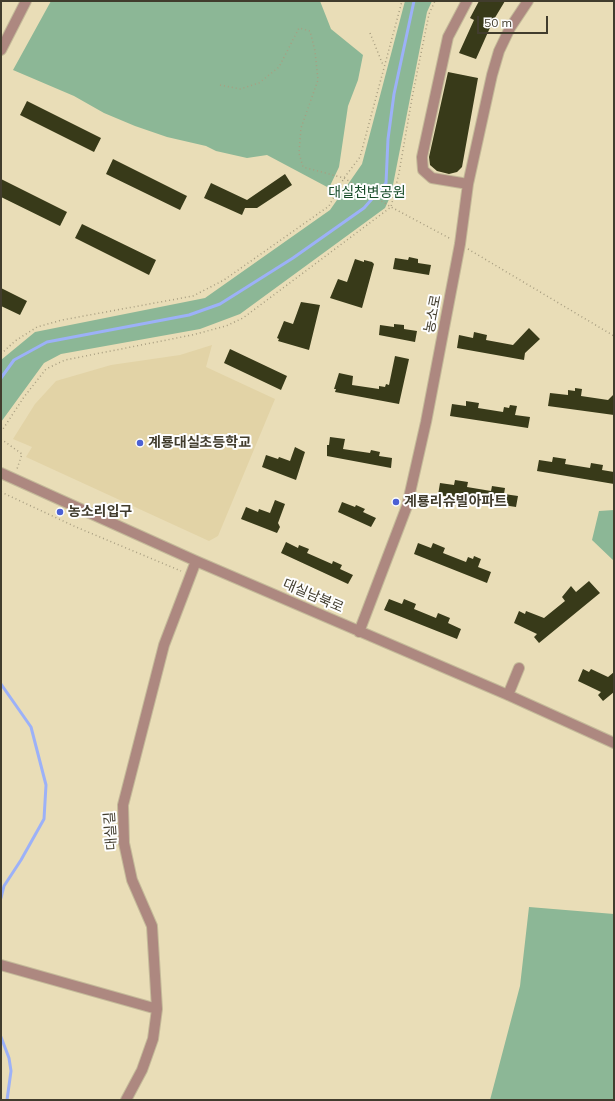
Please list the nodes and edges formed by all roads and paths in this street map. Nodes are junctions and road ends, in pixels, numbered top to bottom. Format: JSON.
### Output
{"nodes":[{"id":1,"x":26,"y":1,"type":"edge"},
{"id":2,"x":402,"y":1,"type":"edge"},
{"id":3,"x":435,"y":1,"type":"edge"},
{"id":4,"x":467,"y":1,"type":"edge"},
{"id":5,"x":528,"y":1,"type":"edge"},
{"id":6,"x":370,"y":34,"type":"dead end"},
{"id":7,"x":1,"y":50,"type":"edge"},
{"id":8,"x":383,"y":65,"type":"junction"},
{"id":9,"x":220,"y":85,"type":"dead end"},
{"id":10,"x":344,"y":178,"type":"junction"},
{"id":11,"x":468,"y":184,"type":"junction"},
{"id":12,"x":391,"y":207,"type":"junction"},
{"id":13,"x":460,"y":244,"type":"junction"},
{"id":14,"x":614,"y":336,"type":"edge"},
{"id":15,"x":1,"y":354,"type":"edge"},
{"id":16,"x":1,"y":432,"type":"edge"},
{"id":17,"x":1,"y":439,"type":"edge"},
{"id":18,"x":1,"y":473,"type":"edge"},
{"id":19,"x":14,"y":479,"type":"junction"},
{"id":20,"x":1,"y":492,"type":"edge"},
{"id":21,"x":196,"y":561,"type":"junction"},
{"id":22,"x":181,"y":571,"type":"dead end"},
{"id":23,"x":359,"y":632,"type":"junction"},
{"id":24,"x":519,"y":668,"type":"dead end"},
{"id":25,"x":508,"y":695,"type":"junction"},
{"id":26,"x":614,"y":743,"type":"edge"},
{"id":27,"x":1,"y":965,"type":"edge"},
{"id":28,"x":157,"y":1009,"type":"junction"},
{"id":29,"x":129,"y":1099,"type":"edge"}],
"edges":[{"from":1,"to":7,"type":"street"},
{"from":2,"to":8,"type":"path"},
{"from":3,"to":12,"type":"path"},
{"from":4,"to":11,"type":"street"},
{"from":5,"to":11,"type":"street","name":"농소로"},
{"from":6,"to":8,"type":"path"},
{"from":8,"to":10,"type":"path"},
{"from":9,"to":10,"type":"path"},
{"from":10,"to":12,"type":"path"},
{"from":10,"to":15,"type":"path"},
{"from":11,"to":13,"type":"street","name":"농소로"},
{"from":12,"to":13,"type":"path"},
{"from":12,"to":16,"type":"path"},
{"from":13,"to":14,"type":"path"},
{"from":13,"to":23,"type":"street","name":"농소로"},
{"from":17,"to":19,"type":"path"},
{"from":18,"to":19,"type":"street","name":"대실남북로"},
{"from":19,"to":21,"type":"street","name":"대실남북로"},
{"from":20,"to":22,"type":"path"},
{"from":21,"to":23,"type":"street","name":"대실남북로"},
{"from":21,"to":28,"type":"street","name":"대실길"},
{"from":23,"to":25,"type":"street","name":"대실남북로"},
{"from":24,"to":25,"type":"street"},
{"from":25,"to":26,"type":"street","name":"대실남북로"},
{"from":27,"to":28,"type":"street"},
{"from":28,"to":29,"type":"street","name":"대실길"}]}
